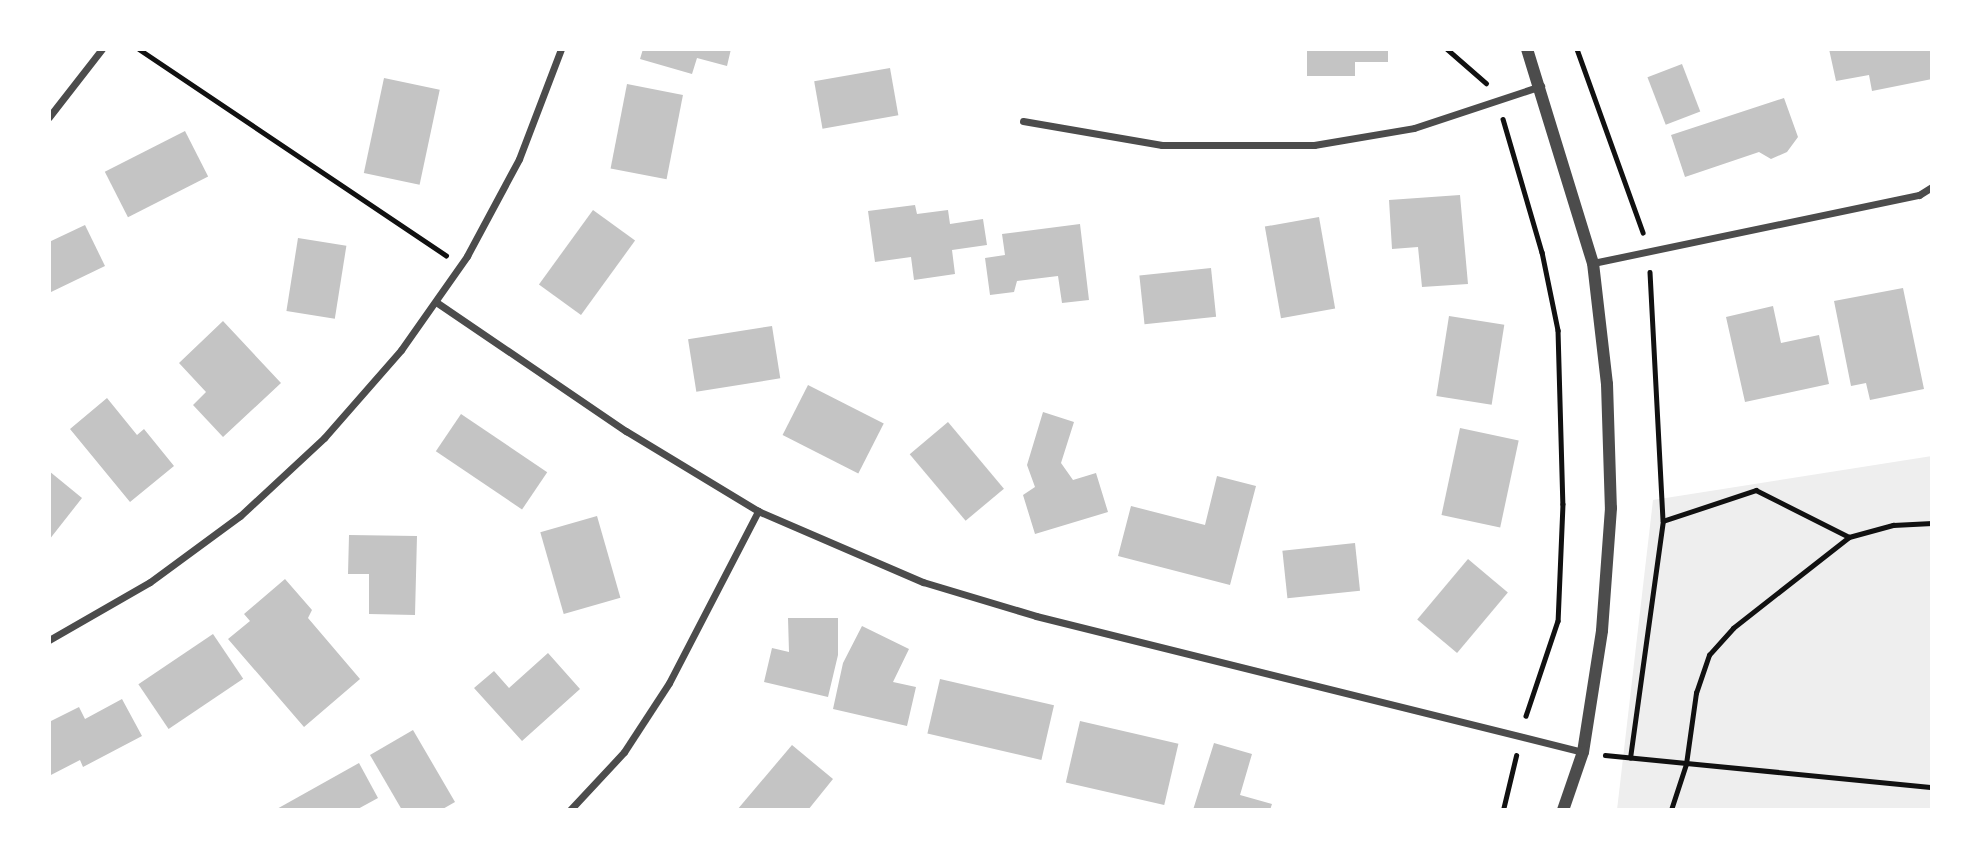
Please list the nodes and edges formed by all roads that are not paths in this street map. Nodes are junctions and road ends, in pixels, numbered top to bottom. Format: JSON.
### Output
{"nodes":[{"id":1,"x":102,"y":49,"type":"edge"},
{"id":2,"x":561,"y":49,"type":"edge"},
{"id":3,"x":1527,"y":49,"type":"edge"},
{"id":4,"x":1542,"y":86,"type":"junction"},
{"id":5,"x":49,"y":117,"type":"edge"},
{"id":6,"x":1023,"y":121,"type":"dead end"},
{"id":7,"x":1932,"y":187,"type":"edge"},
{"id":8,"x":1593,"y":263,"type":"junction"},
{"id":9,"x":436,"y":302,"type":"junction"},
{"id":10,"x":758,"y":511,"type":"junction"},
{"id":11,"x":49,"y":640,"type":"edge"},
{"id":12,"x":1583,"y":752,"type":"junction"},
{"id":13,"x":570,"y":810,"type":"edge"},
{"id":14,"x":1563,"y":810,"type":"edge"}],
"edges":[{"from":1,"to":5,"type":"street"},
{"from":2,"to":9,"type":"street"},
{"from":3,"to":4,"type":"street"},
{"from":4,"to":6,"type":"street"},
{"from":4,"to":8,"type":"street"},
{"from":7,"to":8,"type":"street"},
{"from":8,"to":12,"type":"street"},
{"from":9,"to":10,"type":"street"},
{"from":9,"to":11,"type":"street"},
{"from":10,"to":12,"type":"street"},
{"from":10,"to":13,"type":"street"},
{"from":12,"to":14,"type":"street"}]}
